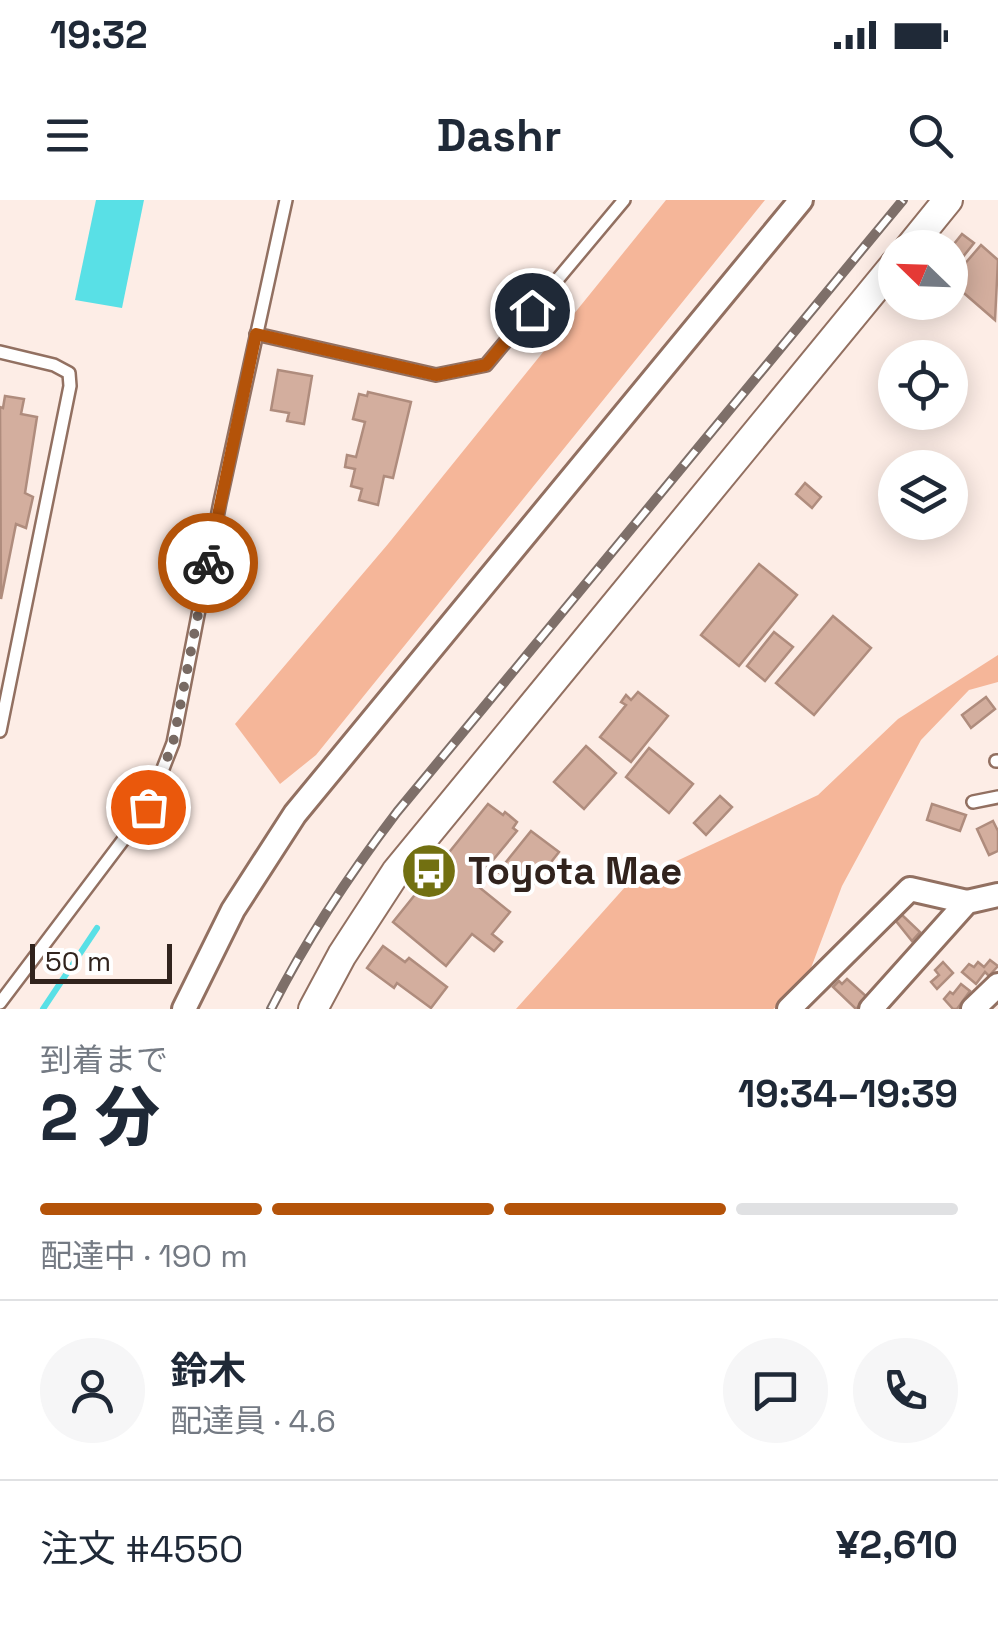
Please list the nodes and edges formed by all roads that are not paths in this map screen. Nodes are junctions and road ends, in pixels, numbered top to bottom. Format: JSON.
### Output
{"nodes":[{"id":1,"x":286,"y":200,"type":"edge"},
{"id":2,"x":624,"y":200,"type":"edge"},
{"id":3,"x":801,"y":200,"type":"edge"},
{"id":4,"x":948,"y":200,"type":"edge"},
{"id":5,"x":924,"y":230,"type":"edge"},
{"id":6,"x":878,"y":285,"type":"edge"},
{"id":7,"x":256,"y":334,"type":"junction"},
{"id":8,"x":0,"y":352,"type":"edge"},
{"id":9,"x":0,"y":732,"type":"edge"},
{"id":10,"x":998,"y":796,"type":"edge"},
{"id":11,"x":972,"y":802,"type":"dead end"},
{"id":12,"x":998,"y":895,"type":"edge"},
{"id":13,"x":967,"y":902,"type":"junction"},
{"id":14,"x":998,"y":985,"type":"edge"},
{"id":15,"x":0,"y":1003,"type":"edge"},
{"id":16,"x":184,"y":1009,"type":"edge"},
{"id":17,"x":313,"y":1009,"type":"edge"},
{"id":18,"x":790,"y":1009,"type":"edge"},
{"id":19,"x":871,"y":1009,"type":"edge"},
{"id":20,"x":972,"y":1009,"type":"edge"}],
"edges":[{"from":1,"to":7,"type":"lane"},
{"from":2,"to":7,"type":"lane"},
{"from":3,"to":16,"type":"street"},
{"from":4,"to":5,"type":"street"},
{"from":6,"to":17,"type":"street"},
{"from":7,"to":15,"type":"lane"},
{"from":8,"to":9,"type":"lane"},
{"from":10,"to":11,"type":"lane"},
{"from":12,"to":13,"type":"street"},
{"from":13,"to":18,"type":"street"},
{"from":13,"to":19,"type":"street"},
{"from":14,"to":20,"type":"street"}]}
